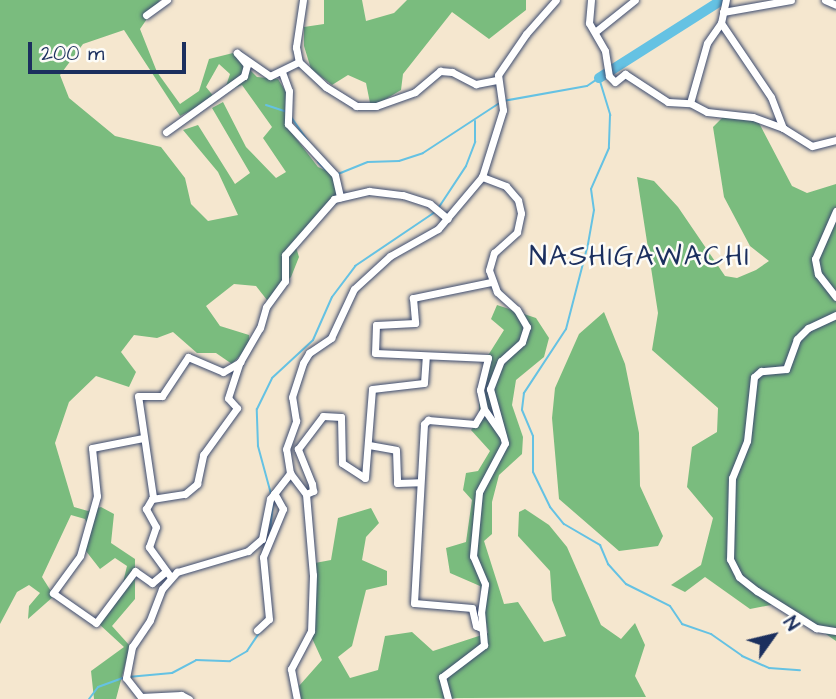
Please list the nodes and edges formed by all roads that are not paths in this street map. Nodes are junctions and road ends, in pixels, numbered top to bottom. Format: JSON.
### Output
{"nodes":[{"id":1,"x":167,"y":0,"type":"edge"},
{"id":2,"x":303,"y":0,"type":"edge"},
{"id":3,"x":556,"y":0,"type":"edge"},
{"id":4,"x":591,"y":0,"type":"edge"},
{"id":5,"x":635,"y":0,"type":"edge"},
{"id":6,"x":726,"y":0,"type":"edge"},
{"id":7,"x":791,"y":0,"type":"edge"},
{"id":8,"x":825,"y":0,"type":"edge"},
{"id":9,"x":836,"y":5,"type":"edge"},
{"id":10,"x":723,"y":12,"type":"junction"},
{"id":11,"x":146,"y":15,"type":"dead end"},
{"id":12,"x":720,"y":23,"type":"junction"},
{"id":13,"x":595,"y":32,"type":"junction"},
{"id":14,"x":299,"y":62,"type":"junction"},
{"id":15,"x":282,"y":72,"type":"junction"},
{"id":16,"x":497,"y":79,"type":"junction"},
{"id":17,"x":690,"y":103,"type":"junction"},
{"id":18,"x":783,"y":128,"type":"junction"},
{"id":19,"x":166,"y":132,"type":"dead end"},
{"id":20,"x":836,"y":140,"type":"edge"},
{"id":21,"x":482,"y":177,"type":"junction"},
{"id":22,"x":340,"y":197,"type":"junction"},
{"id":23,"x":836,"y":211,"type":"edge"},
{"id":24,"x":444,"y":216,"type":"junction"},
{"id":25,"x":491,"y":282,"type":"junction"},
{"id":26,"x":836,"y":297,"type":"edge"},
{"id":27,"x":836,"y":315,"type":"edge"},
{"id":28,"x":426,"y":357,"type":"junction"},
{"id":29,"x":240,"y":362,"type":"junction"},
{"id":30,"x":484,"y":409,"type":"junction"},
{"id":31,"x":503,"y":435,"type":"junction"},
{"id":32,"x":143,"y":438,"type":"junction"},
{"id":33,"x":369,"y":445,"type":"junction"},
{"id":34,"x":290,"y":473,"type":"junction"},
{"id":35,"x":421,"y":482,"type":"junction"},
{"id":36,"x":274,"y":493,"type":"junction"},
{"id":37,"x":306,"y":494,"type":"junction"},
{"id":38,"x":152,"y":499,"type":"junction"},
{"id":39,"x":167,"y":575,"type":"junction"},
{"id":40,"x":481,"y":628,"type":"junction"},
{"id":41,"x":257,"y":630,"type":"dead end"},
{"id":42,"x":836,"y":631,"type":"edge"},
{"id":43,"x":189,"y":699,"type":"edge"},
{"id":44,"x":297,"y":699,"type":"edge"},
{"id":45,"x":448,"y":699,"type":"edge"}],
"edges":[{"from":1,"to":11,"type":"street"},
{"from":2,"to":14,"type":"street"},
{"from":3,"to":16,"type":"street"},
{"from":4,"to":13,"type":"street"},
{"from":5,"to":13,"type":"street"},
{"from":6,"to":10,"type":"street"},
{"from":7,"to":10,"type":"street"},
{"from":8,"to":9,"type":"street"},
{"from":10,"to":12,"type":"street"},
{"from":12,"to":17,"type":"street"},
{"from":12,"to":18,"type":"street"},
{"from":13,"to":17,"type":"street"},
{"from":14,"to":15,"type":"street"},
{"from":14,"to":16,"type":"street"},
{"from":15,"to":19,"type":"street"},
{"from":15,"to":22,"type":"street"},
{"from":16,"to":21,"type":"street"},
{"from":17,"to":18,"type":"street"},
{"from":18,"to":20,"type":"street"},
{"from":21,"to":24,"type":"street"},
{"from":21,"to":25,"type":"street"},
{"from":22,"to":24,"type":"street"},
{"from":22,"to":29,"type":"street"},
{"from":23,"to":26,"type":"street"},
{"from":24,"to":34,"type":"street"},
{"from":25,"to":28,"type":"street"},
{"from":25,"to":31,"type":"street"},
{"from":27,"to":42,"type":"street"},
{"from":28,"to":30,"type":"street"},
{"from":28,"to":33,"type":"street"},
{"from":29,"to":32,"type":"street"},
{"from":29,"to":38,"type":"street"},
{"from":30,"to":31,"type":"street"},
{"from":30,"to":35,"type":"street"},
{"from":31,"to":40,"type":"street"},
{"from":32,"to":38,"type":"street"},
{"from":32,"to":39,"type":"street"},
{"from":33,"to":35,"type":"street"},
{"from":33,"to":37,"type":"street"},
{"from":34,"to":36,"type":"street"},
{"from":34,"to":37,"type":"street"},
{"from":35,"to":40,"type":"street"},
{"from":36,"to":39,"type":"street"},
{"from":36,"to":41,"type":"street"},
{"from":37,"to":44,"type":"street"},
{"from":38,"to":39,"type":"street"},
{"from":39,"to":43,"type":"street"},
{"from":40,"to":45,"type":"street"}]}
